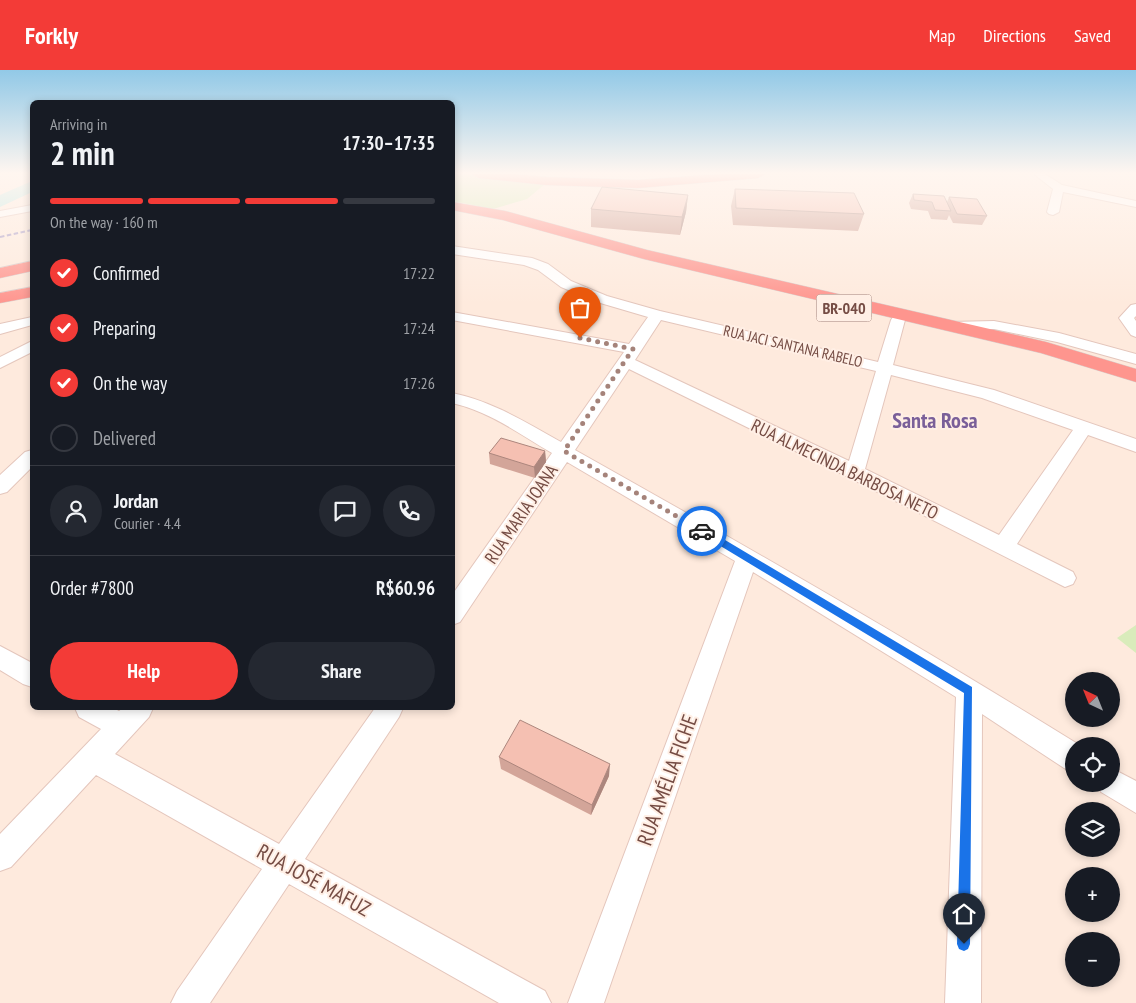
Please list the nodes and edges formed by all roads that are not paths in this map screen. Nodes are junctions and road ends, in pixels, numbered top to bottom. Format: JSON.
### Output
{"nodes":[{"id":1,"x":455,"y":218,"type":"edge"},
{"id":2,"x":511,"y":218,"type":"edge"},
{"id":3,"x":455,"y":250,"type":"edge"},
{"id":4,"x":30,"y":266,"type":"edge"},
{"id":5,"x":0,"y":273,"type":"edge"},
{"id":6,"x":30,"y":275,"type":"edge"},
{"id":7,"x":0,"y":281,"type":"edge"},
{"id":8,"x":30,"y":292,"type":"edge"},
{"id":9,"x":0,"y":298,"type":"edge"},
{"id":10,"x":1136,"y":308,"type":"edge"},
{"id":11,"x":657,"y":315,"type":"junction"},
{"id":12,"x":455,"y":317,"type":"edge"},
{"id":13,"x":898,"y":320,"type":"junction"},
{"id":14,"x":30,"y":322,"type":"edge"},
{"id":15,"x":948,"y":326,"type":"junction"},
{"id":16,"x":0,"y":329,"type":"edge"},
{"id":17,"x":1136,"y":332,"type":"edge"},
{"id":18,"x":30,"y":347,"type":"edge"},
{"id":19,"x":629,"y":355,"type":"junction"},
{"id":20,"x":1136,"y":359,"type":"edge"},
{"id":21,"x":0,"y":364,"type":"edge"},
{"id":22,"x":884,"y":367,"type":"junction"},
{"id":23,"x":1136,"y":376,"type":"edge"},
{"id":24,"x":1136,"y":386,"type":"edge"},
{"id":25,"x":455,"y":399,"type":"edge"},
{"id":26,"x":1084,"y":427,"type":"junction"},
{"id":27,"x":1136,"y":446,"type":"edge"},
{"id":28,"x":564,"y":451,"type":"junction"},
{"id":29,"x":30,"y":458,"type":"edge"},
{"id":30,"x":855,"y":472,"type":"junction"},
{"id":31,"x":0,"y":487,"type":"edge"},
{"id":32,"x":1003,"y":547,"type":"junction"},
{"id":33,"x":747,"y":557,"type":"junction"},
{"id":34,"x":1065,"y":578,"type":"dead end"},
{"id":35,"x":455,"y":611,"type":"edge"},
{"id":36,"x":0,"y":657,"type":"edge"},
{"id":37,"x":30,"y":675,"type":"edge"},
{"id":38,"x":969,"y":690,"type":"junction"},
{"id":39,"x":98,"y":710,"type":"edge"},
{"id":40,"x":389,"y":710,"type":"edge"},
{"id":41,"x":132,"y":717,"type":"edge"},
{"id":42,"x":1065,"y":752,"type":"edge"},
{"id":43,"x":94,"y":758,"type":"junction"},
{"id":44,"x":1120,"y":788,"type":"edge"},
{"id":45,"x":1136,"y":798,"type":"edge"},
{"id":46,"x":0,"y":856,"type":"edge"},
{"id":47,"x":284,"y":864,"type":"junction"},
{"id":48,"x":189,"y":1003,"type":"edge"},
{"id":49,"x":533,"y":1003,"type":"edge"},
{"id":50,"x":586,"y":1003,"type":"edge"},
{"id":51,"x":963,"y":1003,"type":"edge"}],
"edges":[{"from":1,"to":13,"type":"highway","number":"BR-040"},
{"from":2,"to":15,"type":"highway","number":"BR-040"},
{"from":3,"to":11,"type":"street","name":"RUA JACI SANTANA RABELO"},
{"from":4,"to":5,"type":"highway"},
{"from":6,"to":7,"type":"highway"},
{"from":8,"to":9,"type":"highway"},
{"from":10,"to":17,"type":"street"},
{"from":11,"to":19,"type":"street","name":"RUA MARIA JOANA"},
{"from":11,"to":22,"type":"street","name":"RUA JACI SANTANA RABELO"},
{"from":12,"to":19,"type":"street","name":"RUA ALMECINDA BARBOSA NETO"},
{"from":13,"to":22,"type":"street"},
{"from":13,"to":24,"type":"highway","number":"BR-040"},
{"from":14,"to":16,"type":"street"},
{"from":15,"to":20,"type":"street"},
{"from":15,"to":23,"type":"highway","number":"BR-040"},
{"from":18,"to":21,"type":"street"},
{"from":19,"to":28,"type":"street","name":"RUA MARIA JOANA"},
{"from":19,"to":30,"type":"street","name":"RUA ALMECINDA BARBOSA NETO"},
{"from":22,"to":26,"type":"street","name":"RUA JACI SANTANA RABELO"},
{"from":22,"to":30,"type":"street"},
{"from":25,"to":28,"type":"street"},
{"from":26,"to":27,"type":"street","name":"RUA JACI SANTANA RABELO"},
{"from":26,"to":32,"type":"street"},
{"from":28,"to":33,"type":"street"},
{"from":28,"to":35,"type":"street","name":"RUA MARIA JOANA"},
{"from":29,"to":31,"type":"street"},
{"from":30,"to":32,"type":"street","name":"RUA ALMECINDA BARBOSA NETO"},
{"from":32,"to":34,"type":"street","name":"RUA ALMECINDA BARBOSA NETO"},
{"from":33,"to":38,"type":"street"},
{"from":33,"to":50,"type":"street","name":"RUA AMÉLIA FICHE"},
{"from":36,"to":37,"type":"street"},
{"from":38,"to":42,"type":"street"},
{"from":38,"to":51,"type":"street"},
{"from":39,"to":41,"type":"street"},
{"from":40,"to":47,"type":"street"},
{"from":41,"to":43,"type":"street"},
{"from":43,"to":46,"type":"street"},
{"from":43,"to":47,"type":"street","name":"RUA JOSÉ MAFUZ"},
{"from":44,"to":45,"type":"street"},
{"from":47,"to":48,"type":"street"},
{"from":47,"to":49,"type":"street","name":"RUA JOSÉ MAFUZ"}]}
